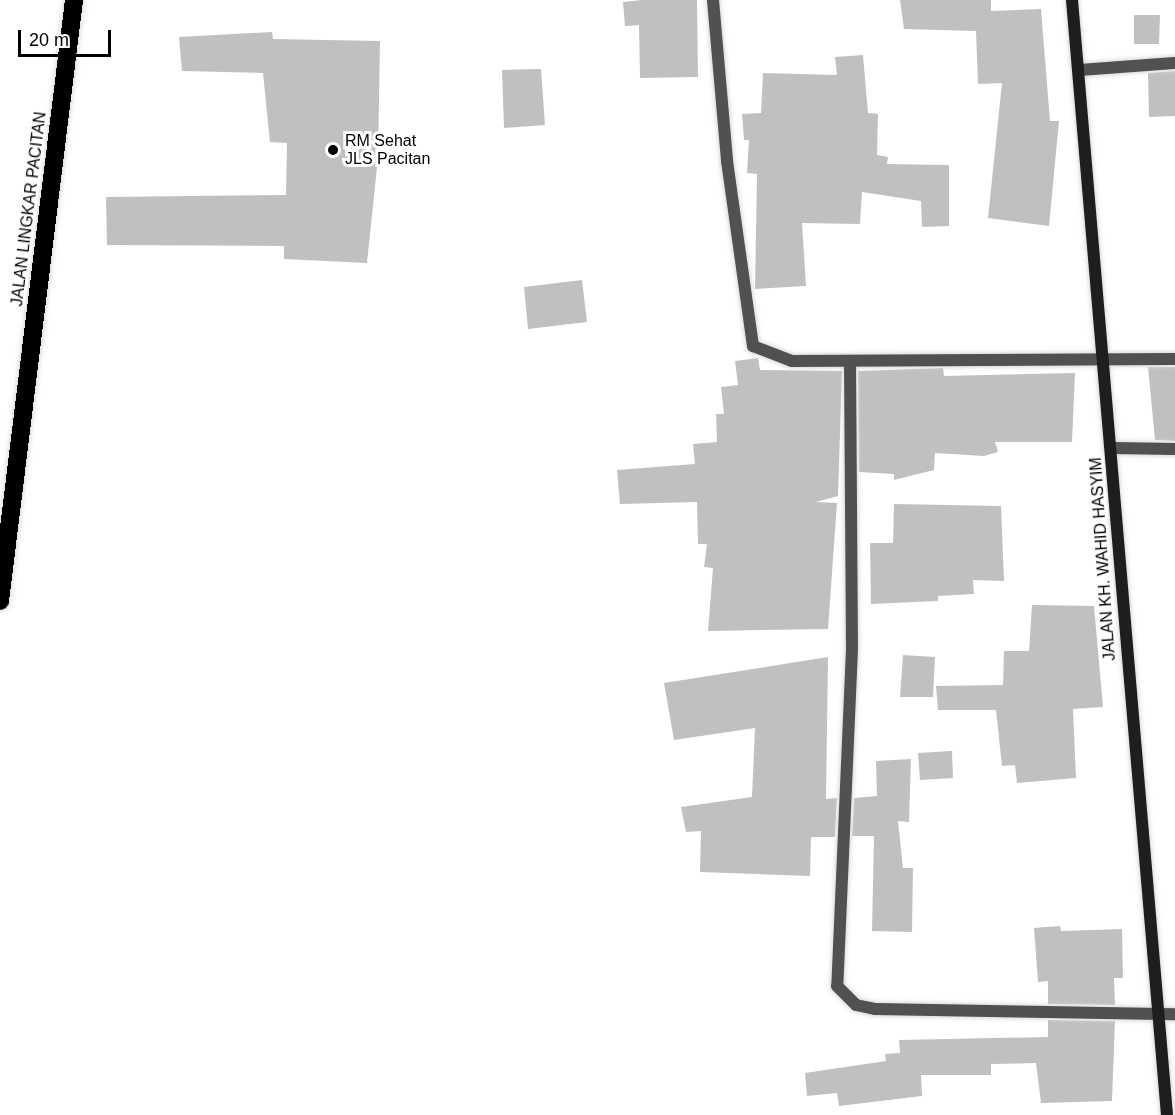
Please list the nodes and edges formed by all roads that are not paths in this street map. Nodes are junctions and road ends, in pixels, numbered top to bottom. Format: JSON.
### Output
{"nodes":[{"id":1,"x":74,"y":0,"type":"edge"},
{"id":2,"x":713,"y":0,"type":"edge"},
{"id":3,"x":1072,"y":0,"type":"edge"},
{"id":4,"x":1175,"y":63,"type":"edge"},
{"id":5,"x":1079,"y":70,"type":"junction"},
{"id":6,"x":1175,"y":359,"type":"edge"},
{"id":7,"x":849,"y":361,"type":"junction"},
{"id":8,"x":1106,"y":361,"type":"junction"},
{"id":9,"x":1112,"y":448,"type":"junction"},
{"id":10,"x":1175,"y":449,"type":"edge"},
{"id":11,"x":0,"y":600,"type":"edge"},
{"id":12,"x":1160,"y":1014,"type":"junction"},
{"id":13,"x":1175,"y":1014,"type":"edge"},
{"id":14,"x":1167,"y":1115,"type":"edge"}],
"edges":[{"from":1,"to":11,"type":"highway","name":"JALAN LINGKAR PACITAN"},
{"from":2,"to":7,"type":"street"},
{"from":3,"to":5,"type":"street","name":"JALAN KH. WAHID HASYIM"},
{"from":4,"to":5,"type":"street"},
{"from":5,"to":8,"type":"street","name":"JALAN KH. WAHID HASYIM"},
{"from":6,"to":8,"type":"street"},
{"from":7,"to":8,"type":"street"},
{"from":7,"to":12,"type":"street"},
{"from":8,"to":9,"type":"street","name":"JALAN KH. WAHID HASYIM"},
{"from":9,"to":10,"type":"street"},
{"from":9,"to":12,"type":"street","name":"JALAN KH. WAHID HASYIM"},
{"from":12,"to":13,"type":"street"},
{"from":12,"to":14,"type":"street","name":"JALAN KH. WAHID HASYIM"}]}
